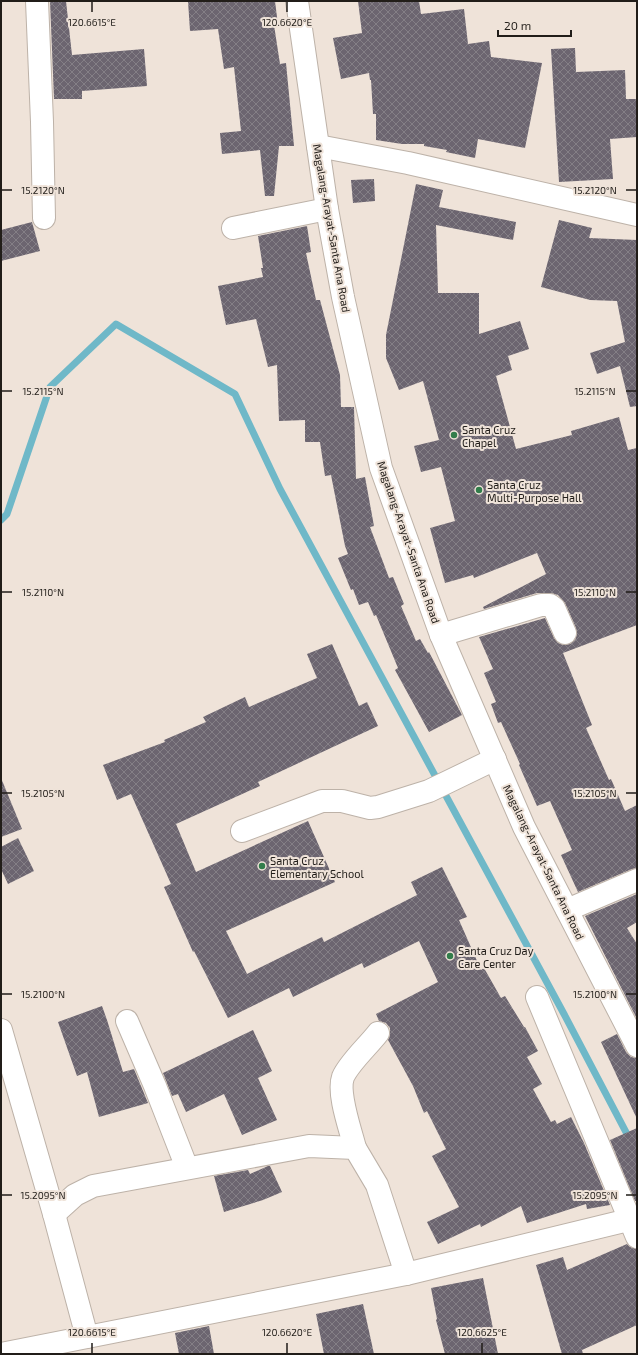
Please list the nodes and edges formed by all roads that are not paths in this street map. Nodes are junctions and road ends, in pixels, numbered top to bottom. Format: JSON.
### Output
{"nodes":[{"id":1,"x":37,"y":1,"type":"edge"},
{"id":2,"x":297,"y":1,"type":"edge"},
{"id":3,"x":318,"y":146,"type":"junction"},
{"id":4,"x":327,"y":209,"type":"junction"},
{"id":5,"x":637,"y":215,"type":"edge"},
{"id":6,"x":44,"y":218,"type":"dead end"},
{"id":7,"x":233,"y":228,"type":"dead end"},
{"id":8,"x":565,"y":633,"type":"dead end"},
{"id":9,"x":441,"y":635,"type":"junction"},
{"id":10,"x":495,"y":759,"type":"junction"},
{"id":11,"x":242,"y":831,"type":"dead end"},
{"id":12,"x":637,"y":880,"type":"edge"},
{"id":13,"x":567,"y":910,"type":"junction"},
{"id":14,"x":537,"y":997,"type":"dead end"},
{"id":15,"x":127,"y":1021,"type":"dead end"},
{"id":16,"x":1,"y":1030,"type":"edge"},
{"id":17,"x":378,"y":1034,"type":"dead end"},
{"id":18,"x":637,"y":1046,"type":"edge"},
{"id":19,"x":355,"y":1148,"type":"junction"},
{"id":20,"x":187,"y":1168,"type":"junction"},
{"id":21,"x":54,"y":1214,"type":"junction"},
{"id":22,"x":635,"y":1225,"type":"edge"},
{"id":23,"x":406,"y":1274,"type":"junction"},
{"id":24,"x":87,"y":1337,"type":"junction"},
{"id":25,"x":1,"y":1354,"type":"edge"}],
"edges":[{"from":1,"to":6,"type":"street"},
{"from":2,"to":3,"type":"street","name":"Magalang-Arayat-Santa Ana Road"},
{"from":3,"to":4,"type":"street","name":"Magalang-Arayat-Santa Ana Road"},
{"from":3,"to":5,"type":"street"},
{"from":4,"to":7,"type":"street"},
{"from":4,"to":9,"type":"street","name":"Magalang-Arayat-Santa Ana Road"},
{"from":8,"to":9,"type":"street"},
{"from":9,"to":10,"type":"street","name":"Magalang-Arayat-Santa Ana Road"},
{"from":10,"to":11,"type":"street"},
{"from":10,"to":13,"type":"street","name":"Magalang-Arayat-Santa Ana Road"},
{"from":12,"to":13,"type":"street"},
{"from":13,"to":18,"type":"street","name":"Magalang-Arayat-Santa Ana Road"},
{"from":14,"to":22,"type":"street"},
{"from":15,"to":20,"type":"street"},
{"from":16,"to":21,"type":"street"},
{"from":17,"to":19,"type":"street"},
{"from":19,"to":20,"type":"street"},
{"from":19,"to":23,"type":"street"},
{"from":20,"to":21,"type":"street"},
{"from":21,"to":24,"type":"street"},
{"from":22,"to":23,"type":"street"},
{"from":23,"to":24,"type":"street"},
{"from":24,"to":25,"type":"street"}]}
